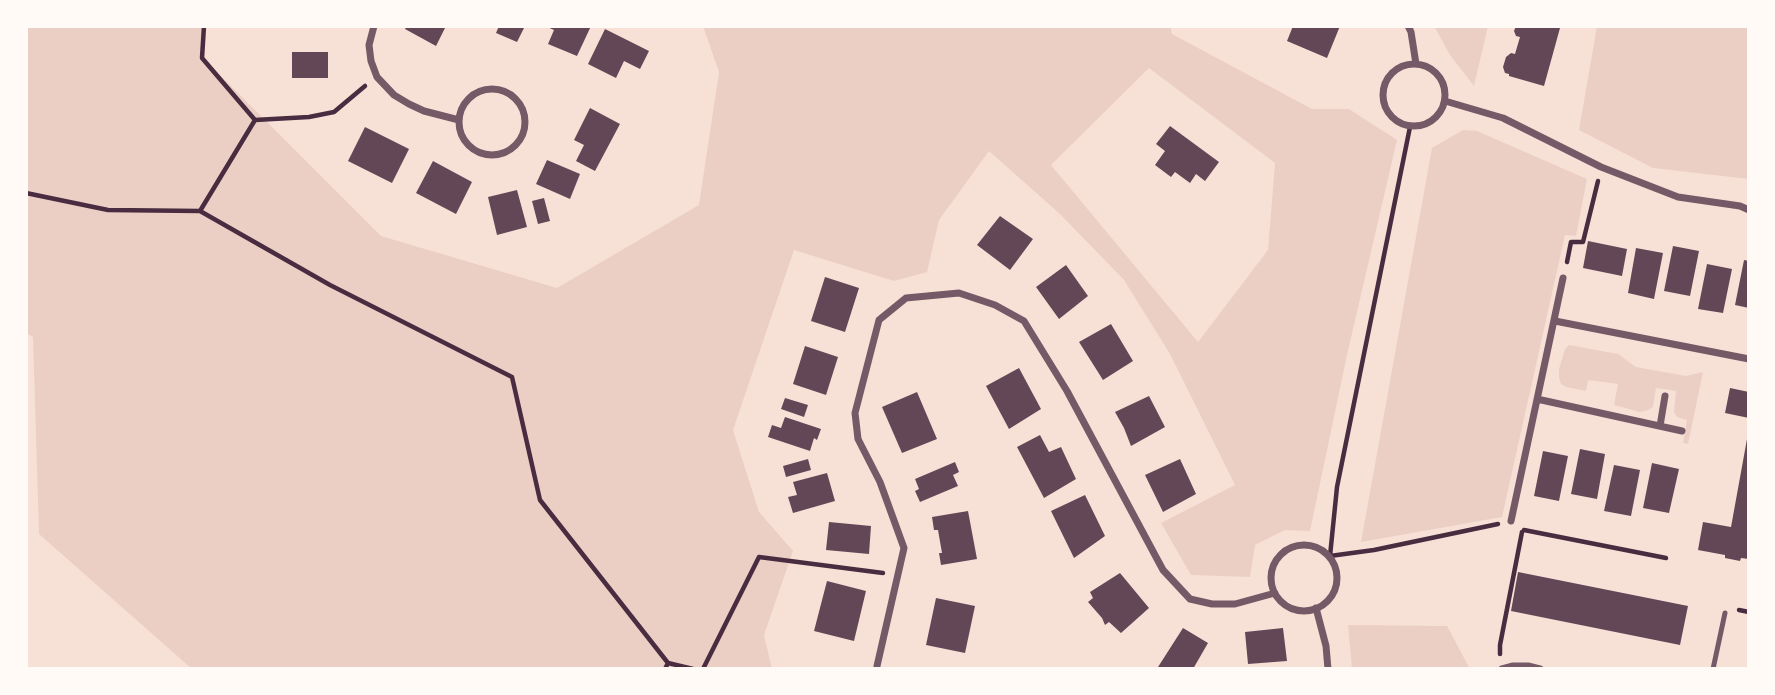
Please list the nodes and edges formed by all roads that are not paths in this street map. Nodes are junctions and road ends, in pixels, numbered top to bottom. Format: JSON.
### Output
{"nodes":[{"id":1,"x":374,"y":26,"type":"edge"},
{"id":2,"x":1408,"y":26,"type":"edge"},
{"id":3,"x":1416,"y":64,"type":"junction"},
{"id":4,"x":1445,"y":101,"type":"junction"},
{"id":5,"x":459,"y":120,"type":"junction"},
{"id":6,"x":1749,"y":210,"type":"edge"},
{"id":7,"x":1563,"y":278,"type":"road end"},
{"id":8,"x":1555,"y":320,"type":"junction"},
{"id":9,"x":1749,"y":359,"type":"edge"},
{"id":10,"x":1665,"y":396,"type":"dead end"},
{"id":11,"x":1537,"y":399,"type":"junction"},
{"id":12,"x":1660,"y":426,"type":"junction"},
{"id":13,"x":1682,"y":431,"type":"dead end"},
{"id":14,"x":1511,"y":521,"type":"road end"},
{"id":15,"x":1275,"y":593,"type":"junction"},
{"id":16,"x":1317,"y":608,"type":"junction"},
{"id":17,"x":1724,"y":613,"type":"dead end"},
{"id":18,"x":877,"y":669,"type":"edge"},
{"id":19,"x":1328,"y":669,"type":"edge"},
{"id":20,"x":1502,"y":669,"type":"edge"},
{"id":21,"x":1541,"y":669,"type":"edge"},
{"id":22,"x":1713,"y":669,"type":"edge"}],
"edges":[{"from":1,"to":5,"type":"street"},
{"from":2,"to":3,"type":"street"},
{"from":3,"to":4,"type":"street"},
{"from":3,"to":4,"type":"street"},
{"from":4,"to":6,"type":"street"},
{"from":5,"to":5,"type":"street"},
{"from":7,"to":8,"type":"street"},
{"from":8,"to":9,"type":"street"},
{"from":8,"to":11,"type":"street"},
{"from":10,"to":12,"type":"street"},
{"from":11,"to":12,"type":"street"},
{"from":11,"to":14,"type":"street"},
{"from":12,"to":13,"type":"street"},
{"from":15,"to":16,"type":"street"},
{"from":15,"to":16,"type":"street"},
{"from":15,"to":18,"type":"street"},
{"from":16,"to":19,"type":"street"},
{"from":17,"to":22,"type":"lane"},
{"from":20,"to":21,"type":"street"}]}
